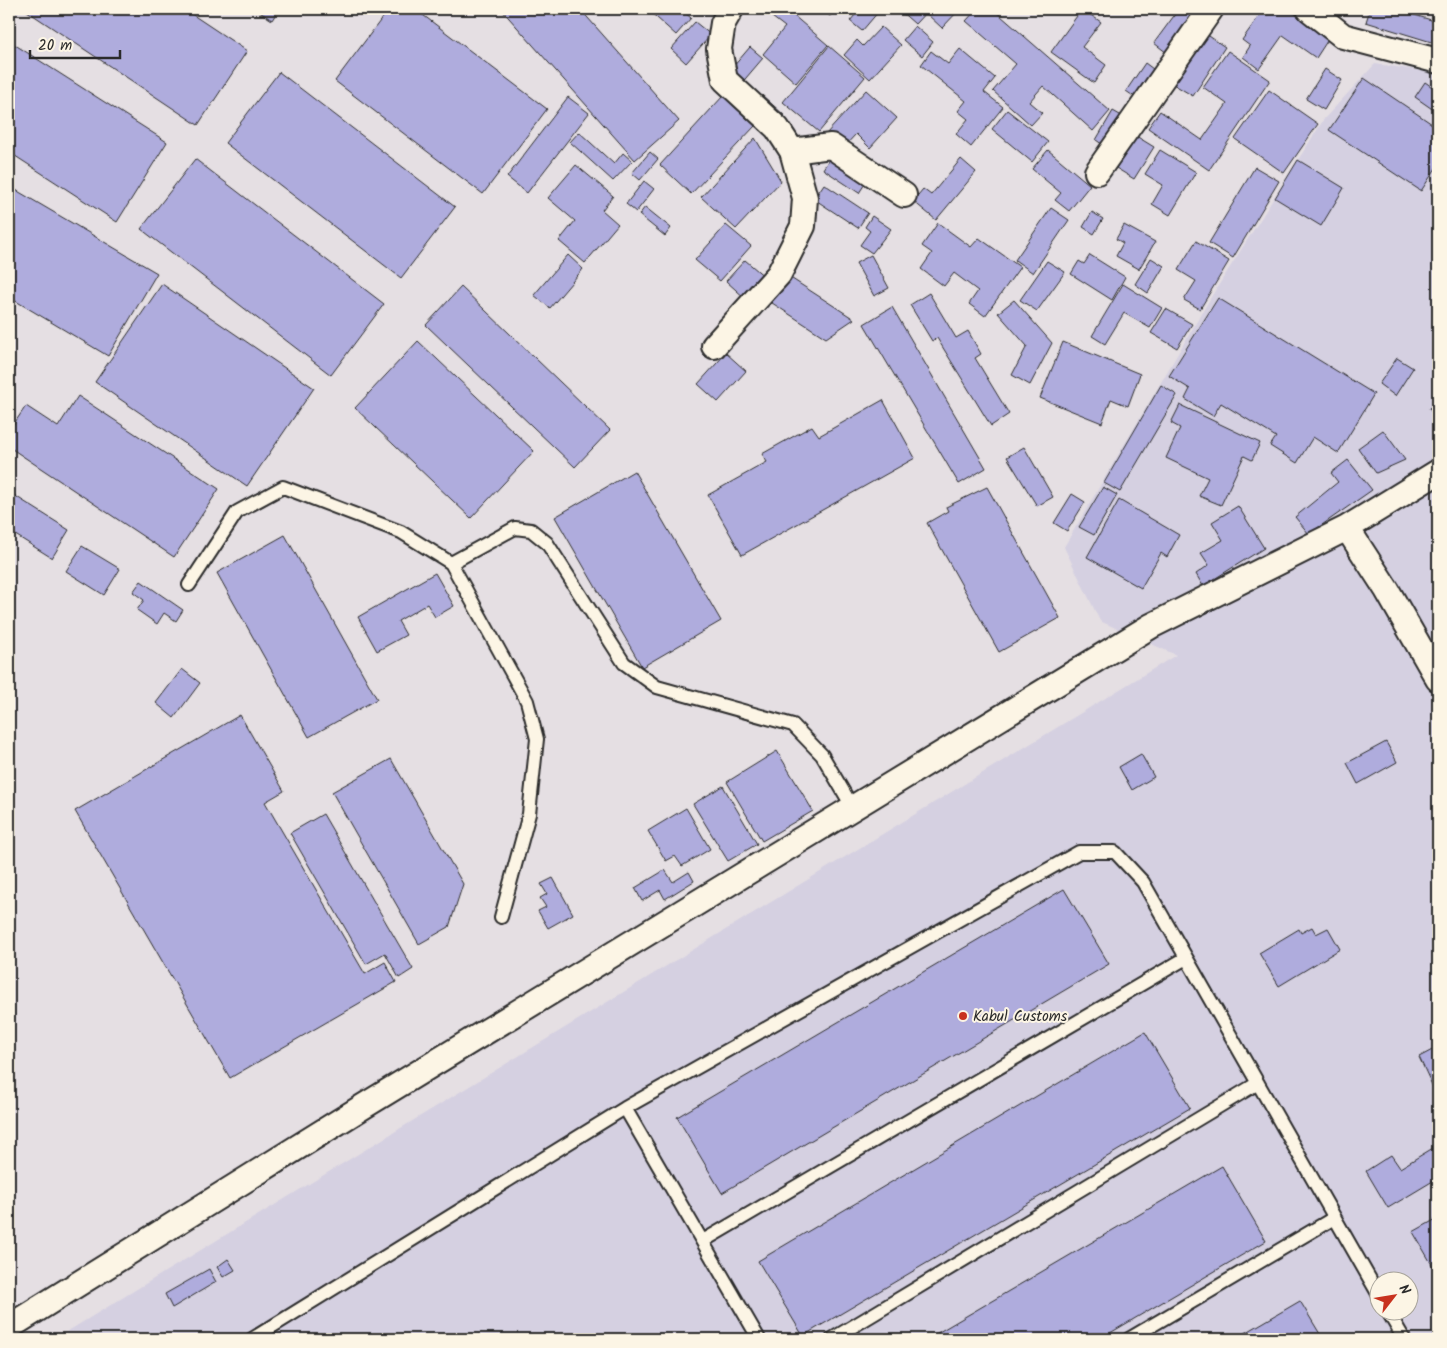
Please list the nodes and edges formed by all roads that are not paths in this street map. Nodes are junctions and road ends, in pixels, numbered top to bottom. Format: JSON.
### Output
{"nodes":[{"id":1,"x":731,"y":9,"type":"edge"},
{"id":2,"x":1212,"y":9,"type":"edge"},
{"id":3,"x":1310,"y":9,"type":"edge"},
{"id":4,"x":1438,"y":61,"type":"edge"},
{"id":5,"x":792,"y":151,"type":"junction"},
{"id":6,"x":1097,"y":172,"type":"dead end"},
{"id":7,"x":904,"y":195,"type":"dead end"},
{"id":8,"x":714,"y":346,"type":"dead end"},
{"id":9,"x":1438,"y":472,"type":"edge"},
{"id":10,"x":1347,"y":528,"type":"junction"},
{"id":11,"x":451,"y":563,"type":"junction"},
{"id":12,"x":189,"y":585,"type":"dead end"},
{"id":13,"x":1438,"y":679,"type":"edge"},
{"id":14,"x":853,"y":808,"type":"junction"},
{"id":15,"x":501,"y":918,"type":"dead end"},
{"id":16,"x":1186,"y":958,"type":"junction"},
{"id":17,"x":1258,"y":1083,"type":"junction"},
{"id":18,"x":625,"y":1108,"type":"junction"},
{"id":19,"x":1334,"y":1218,"type":"junction"},
{"id":20,"x":703,"y":1241,"type":"junction"},
{"id":21,"x":1370,"y":1280,"type":"edge"},
{"id":22,"x":1393,"y":1320,"type":"edge"},
{"id":23,"x":9,"y":1327,"type":"edge"},
{"id":24,"x":252,"y":1339,"type":"edge"},
{"id":25,"x":759,"y":1339,"type":"edge"},
{"id":26,"x":832,"y":1339,"type":"edge"},
{"id":27,"x":1129,"y":1339,"type":"edge"},
{"id":28,"x":1404,"y":1339,"type":"edge"}],
"edges":[{"from":1,"to":5,"type":"street"},
{"from":2,"to":6,"type":"street"},
{"from":3,"to":4,"type":"street"},
{"from":5,"to":7,"type":"street"},
{"from":5,"to":8,"type":"street"},
{"from":9,"to":10,"type":"street"},
{"from":10,"to":13,"type":"street"},
{"from":10,"to":14,"type":"street"},
{"from":11,"to":12,"type":"lane"},
{"from":11,"to":14,"type":"lane"},
{"from":11,"to":15,"type":"lane"},
{"from":14,"to":23,"type":"street"},
{"from":16,"to":17,"type":"lane"},
{"from":16,"to":18,"type":"lane"},
{"from":16,"to":20,"type":"lane"},
{"from":17,"to":19,"type":"lane"},
{"from":17,"to":26,"type":"lane"},
{"from":18,"to":20,"type":"lane"},
{"from":18,"to":24,"type":"lane"},
{"from":19,"to":21,"type":"lane"},
{"from":19,"to":27,"type":"lane"},
{"from":20,"to":25,"type":"lane"},
{"from":22,"to":28,"type":"lane"}]}
